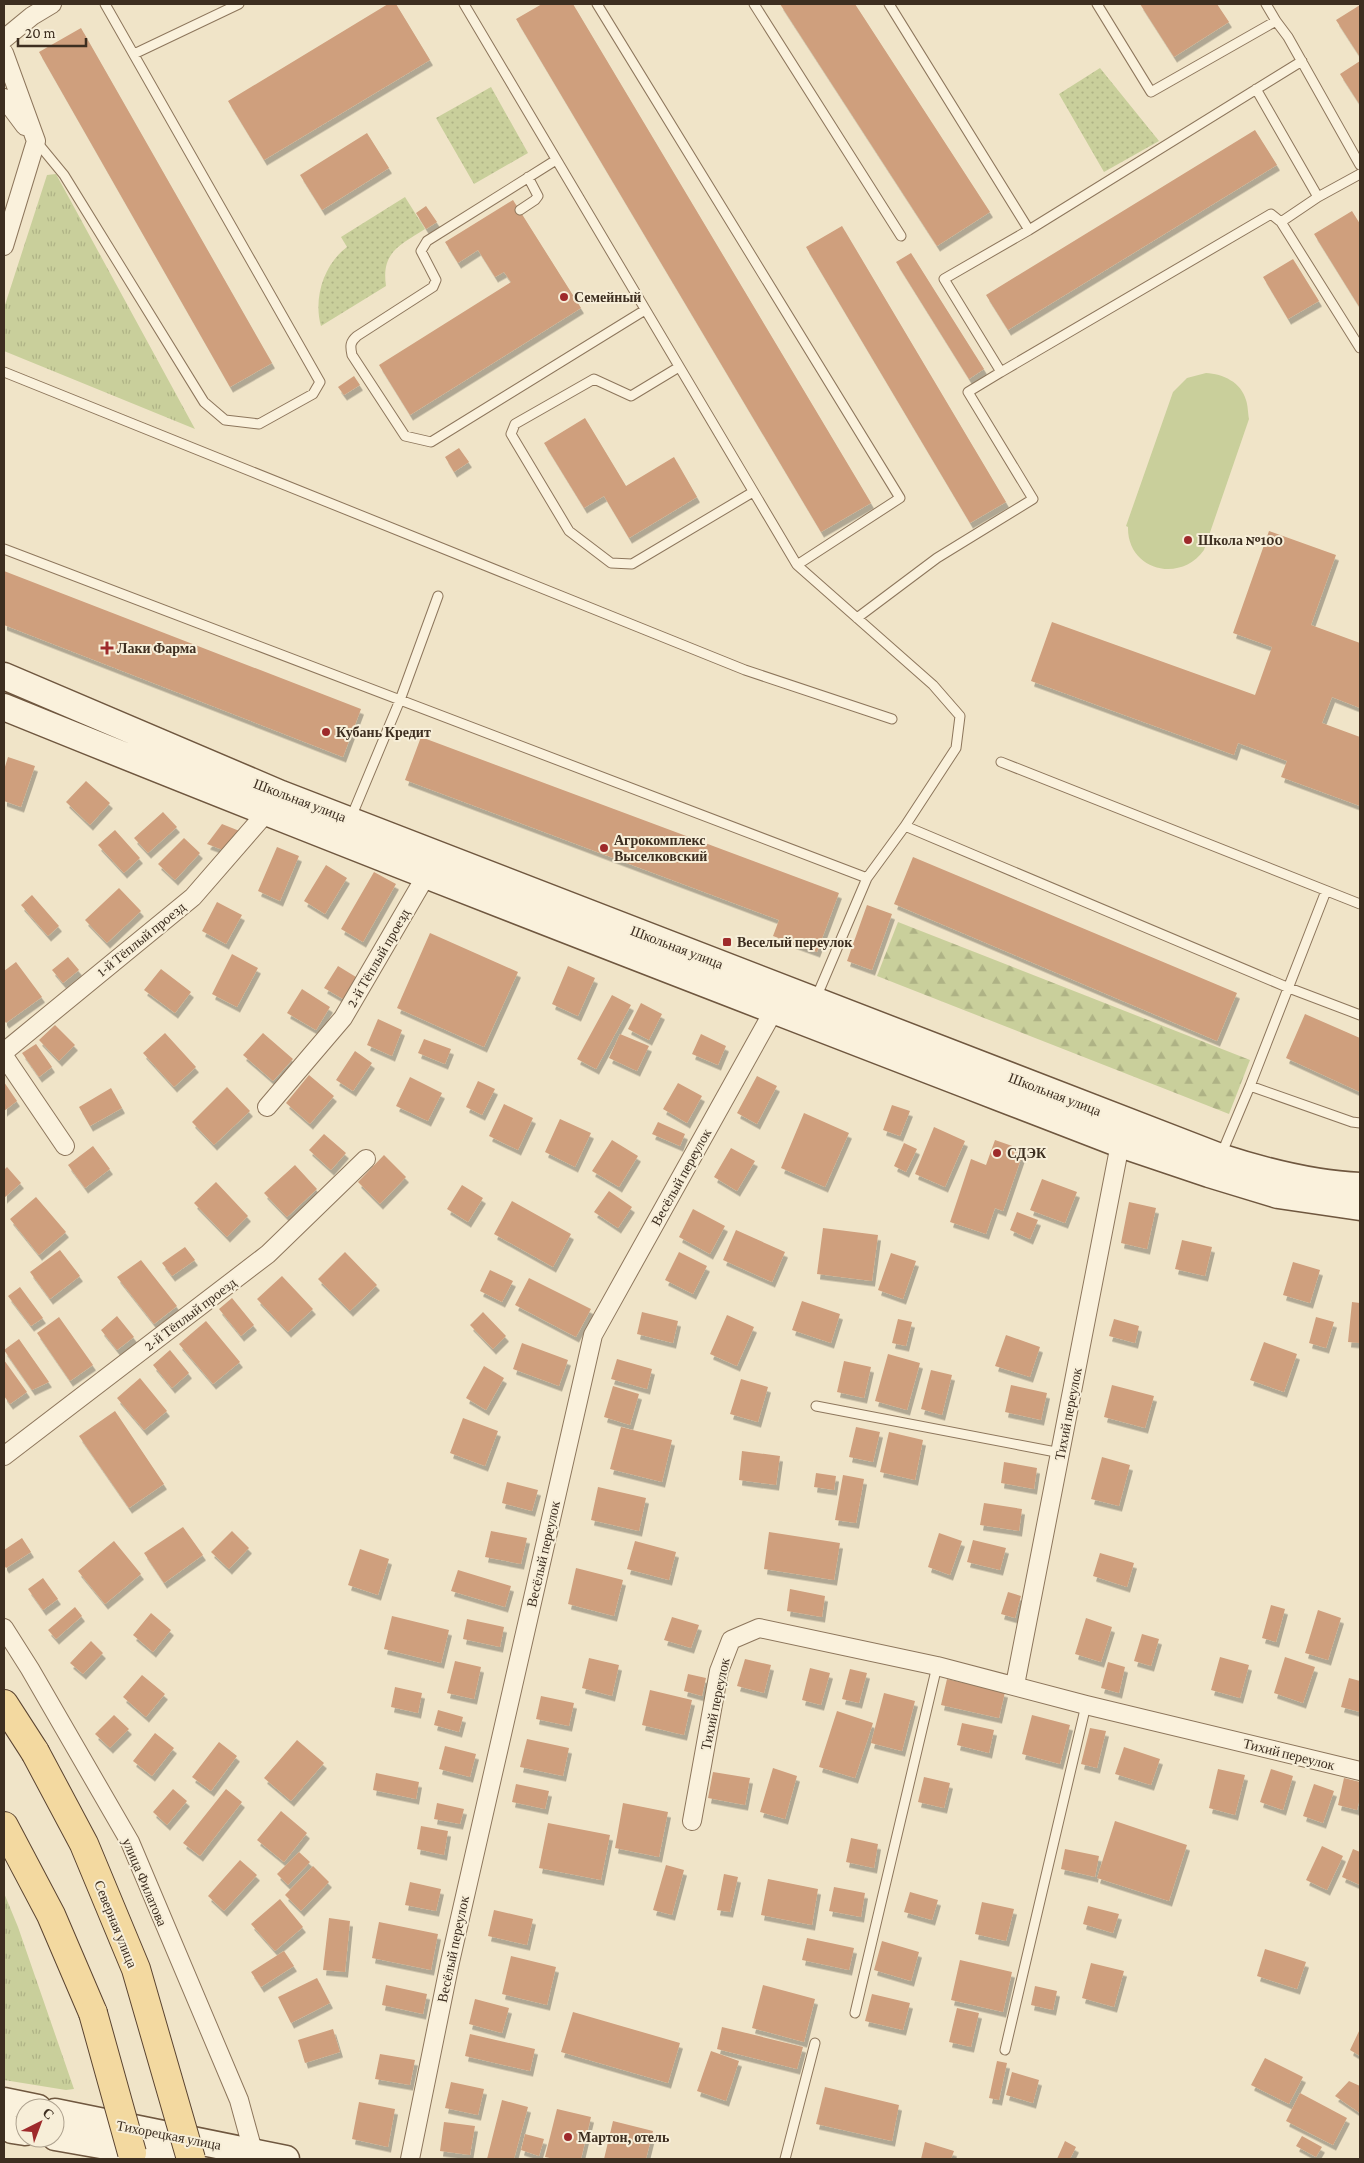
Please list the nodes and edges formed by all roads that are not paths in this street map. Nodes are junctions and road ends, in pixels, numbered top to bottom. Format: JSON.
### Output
{"nodes":[{"id":1,"x":52,"y":4,"type":"edge"},
{"id":2,"x":105,"y":4,"type":"edge"},
{"id":3,"x":238,"y":4,"type":"edge"},
{"id":4,"x":464,"y":4,"type":"edge"},
{"id":5,"x":597,"y":4,"type":"edge"},
{"id":6,"x":754,"y":4,"type":"edge"},
{"id":7,"x":889,"y":4,"type":"edge"},
{"id":8,"x":1097,"y":4,"type":"edge"},
{"id":9,"x":1266,"y":4,"type":"edge"},
{"id":10,"x":1276,"y":21,"type":"junction"},
{"id":11,"x":4,"y":39,"type":"edge"},
{"id":12,"x":4,"y":53,"type":"edge"},
{"id":13,"x":134,"y":54,"type":"junction"},
{"id":14,"x":1302,"y":61,"type":"junction"},
{"id":15,"x":1256,"y":89,"type":"junction"},
{"id":16,"x":4,"y":98,"type":"edge"},
{"id":17,"x":36,"y":140,"type":"junction"},
{"id":18,"x":556,"y":160,"type":"junction"},
{"id":19,"x":1360,"y":164,"type":"edge"},
{"id":20,"x":1360,"y":174,"type":"edge"},
{"id":21,"x":528,"y":177,"type":"junction"},
{"id":22,"x":1318,"y":197,"type":"junction"},
{"id":23,"x":520,"y":210,"type":"dead end"},
{"id":24,"x":1281,"y":222,"type":"junction"},
{"id":25,"x":1029,"y":230,"type":"junction"},
{"id":26,"x":901,"y":236,"type":"dead end"},
{"id":27,"x":4,"y":246,"type":"edge"},
{"id":28,"x":645,"y":310,"type":"junction"},
{"id":29,"x":1360,"y":348,"type":"edge"},
{"id":30,"x":679,"y":367,"type":"junction"},
{"id":31,"x":4,"y":372,"type":"edge"},
{"id":32,"x":1001,"y":372,"type":"junction"},
{"id":33,"x":753,"y":492,"type":"junction"},
{"id":34,"x":4,"y":549,"type":"edge"},
{"id":35,"x":797,"y":565,"type":"junction"},
{"id":36,"x":438,"y":596,"type":"dead end"},
{"id":37,"x":857,"y":618,"type":"junction"},
{"id":38,"x":4,"y":676,"type":"edge"},
{"id":39,"x":400,"y":700,"type":"junction"},
{"id":40,"x":4,"y":707,"type":"edge"},
{"id":41,"x":892,"y":719,"type":"dead end"},
{"id":42,"x":1001,"y":762,"type":"dead end"},
{"id":43,"x":266,"y":813,"type":"junction"},
{"id":44,"x":350,"y":820,"type":"junction"},
{"id":45,"x":905,"y":826,"type":"junction"},
{"id":46,"x":427,"y":874,"type":"junction"},
{"id":47,"x":867,"y":878,"type":"junction"},
{"id":48,"x":1326,"y":891,"type":"junction"},
{"id":49,"x":1360,"y":904,"type":"edge"},
{"id":50,"x":1289,"y":988,"type":"junction"},
{"id":51,"x":780,"y":999,"type":"junction"},
{"id":52,"x":811,"y":1012,"type":"junction"},
{"id":53,"x":1360,"y":1014,"type":"edge"},
{"id":54,"x":4,"y":1052,"type":"edge"},
{"id":55,"x":4,"y":1056,"type":"edge"},
{"id":56,"x":1250,"y":1086,"type":"junction"},
{"id":57,"x":266,"y":1107,"type":"dead end"},
{"id":58,"x":1360,"y":1123,"type":"edge"},
{"id":59,"x":1120,"y":1144,"type":"junction"},
{"id":60,"x":65,"y":1146,"type":"dead end"},
{"id":61,"x":1220,"y":1157,"type":"junction"},
{"id":62,"x":366,"y":1160,"type":"dead end"},
{"id":63,"x":1360,"y":1186,"type":"edge"},
{"id":64,"x":1360,"y":1207,"type":"edge"},
{"id":65,"x":816,"y":1406,"type":"dead end"},
{"id":66,"x":1061,"y":1453,"type":"junction"},
{"id":67,"x":4,"y":1456,"type":"edge"},
{"id":68,"x":4,"y":1628,"type":"edge"},
{"id":69,"x":937,"y":1666,"type":"junction"},
{"id":70,"x":1015,"y":1685,"type":"junction"},
{"id":71,"x":4,"y":1704,"type":"edge"},
{"id":72,"x":1086,"y":1705,"type":"junction"},
{"id":73,"x":1360,"y":1771,"type":"edge"},
{"id":74,"x":692,"y":1821,"type":"dead end"},
{"id":75,"x":4,"y":1826,"type":"edge"},
{"id":76,"x":855,"y":2013,"type":"dead end"},
{"id":77,"x":815,"y":2043,"type":"dead end"},
{"id":78,"x":1005,"y":2050,"type":"dead end"},
{"id":79,"x":65,"y":2114,"type":"edge"},
{"id":80,"x":65,"y":2139,"type":"edge"},
{"id":81,"x":253,"y":2151,"type":"junction"},
{"id":82,"x":134,"y":2159,"type":"edge"},
{"id":83,"x":181,"y":2159,"type":"edge"},
{"id":84,"x":191,"y":2159,"type":"edge"},
{"id":85,"x":286,"y":2159,"type":"edge"},
{"id":86,"x":410,"y":2159,"type":"edge"},
{"id":87,"x":786,"y":2159,"type":"edge"}],
"edges":[{"from":1,"to":11,"type":"street"},
{"from":2,"to":13,"type":"lane"},
{"from":3,"to":13,"type":"lane"},
{"from":4,"to":18,"type":"lane"},
{"from":5,"to":35,"type":"lane"},
{"from":6,"to":26,"type":"lane"},
{"from":7,"to":25,"type":"lane"},
{"from":8,"to":10,"type":"lane"},
{"from":9,"to":10,"type":"lane"},
{"from":10,"to":14,"type":"lane"},
{"from":12,"to":17,"type":"street"},
{"from":13,"to":17,"type":"lane"},
{"from":14,"to":15,"type":"lane"},
{"from":14,"to":19,"type":"lane"},
{"from":15,"to":22,"type":"lane"},
{"from":15,"to":25,"type":"lane"},
{"from":16,"to":17,"type":"street"},
{"from":17,"to":27,"type":"street"},
{"from":18,"to":21,"type":"lane"},
{"from":18,"to":28,"type":"lane"},
{"from":20,"to":22,"type":"lane"},
{"from":21,"to":23,"type":"lane"},
{"from":21,"to":28,"type":"lane"},
{"from":22,"to":24,"type":"lane"},
{"from":24,"to":29,"type":"lane"},
{"from":24,"to":32,"type":"lane"},
{"from":25,"to":32,"type":"lane"},
{"from":28,"to":30,"type":"lane"},
{"from":30,"to":33,"type":"lane"},
{"from":30,"to":33,"type":"lane"},
{"from":31,"to":41,"type":"lane"},
{"from":32,"to":37,"type":"lane"},
{"from":33,"to":35,"type":"lane"},
{"from":34,"to":39,"type":"lane"},
{"from":35,"to":37,"type":"lane"},
{"from":36,"to":39,"type":"lane"},
{"from":37,"to":45,"type":"lane"},
{"from":38,"to":44,"type":"main road","name":"Школьная улица"},
{"from":39,"to":44,"type":"lane"},
{"from":39,"to":47,"type":"lane"},
{"from":40,"to":43,"type":"main road","name":"Школьная улица"},
{"from":42,"to":48,"type":"lane"},
{"from":43,"to":46,"type":"main road","name":"Школьная улица"},
{"from":43,"to":54,"type":"street","name":"1-й Тёплый проезд"},
{"from":44,"to":51,"type":"main road","name":"Школьная улица"},
{"from":45,"to":47,"type":"lane"},
{"from":45,"to":50,"type":"lane"},
{"from":46,"to":51,"type":"main road","name":"Школьная улица"},
{"from":46,"to":57,"type":"street","name":"2-й Тёплый проезд"},
{"from":47,"to":52,"type":"lane"},
{"from":48,"to":49,"type":"lane"},
{"from":48,"to":50,"type":"lane"},
{"from":50,"to":53,"type":"lane"},
{"from":50,"to":56,"type":"lane"},
{"from":51,"to":52,"type":"main road","name":"Школьная улица"},
{"from":51,"to":86,"type":"street","name":"Весёлый переулок"},
{"from":52,"to":59,"type":"main road","name":"Школьная улица"},
{"from":52,"to":61,"type":"main road","name":"Школьная улица"},
{"from":55,"to":60,"type":"street"},
{"from":56,"to":58,"type":"lane"},
{"from":56,"to":61,"type":"lane"},
{"from":59,"to":64,"type":"main road","name":"Школьная улица"},
{"from":59,"to":66,"type":"street","name":"Тихий переулок"},
{"from":61,"to":63,"type":"main road","name":"Школьная улица"},
{"from":62,"to":67,"type":"street","name":"2-й Тёплый проезд"},
{"from":65,"to":66,"type":"lane"},
{"from":66,"to":70,"type":"street","name":"Тихий переулок"},
{"from":68,"to":81,"type":"street","name":"улица Филатова"},
{"from":69,"to":70,"type":"street","name":"Тихий переулок"},
{"from":69,"to":74,"type":"street","name":"Тихий переулок"},
{"from":69,"to":76,"type":"lane"},
{"from":70,"to":72,"type":"street","name":"Тихий переулок"},
{"from":71,"to":84,"type":"main road","name":"Северная улица","bridge":true},
{"from":72,"to":73,"type":"street","name":"Тихий переулок"},
{"from":72,"to":78,"type":"lane"},
{"from":75,"to":82,"type":"main road","bridge":true},
{"from":77,"to":87,"type":"lane"},
{"from":79,"to":81,"type":"main road","name":"Тихорецкая улица"},
{"from":80,"to":83,"type":"main road","name":"Тихорецкая улица"},
{"from":81,"to":85,"type":"main road","name":"Тихорецкая улица"}]}
